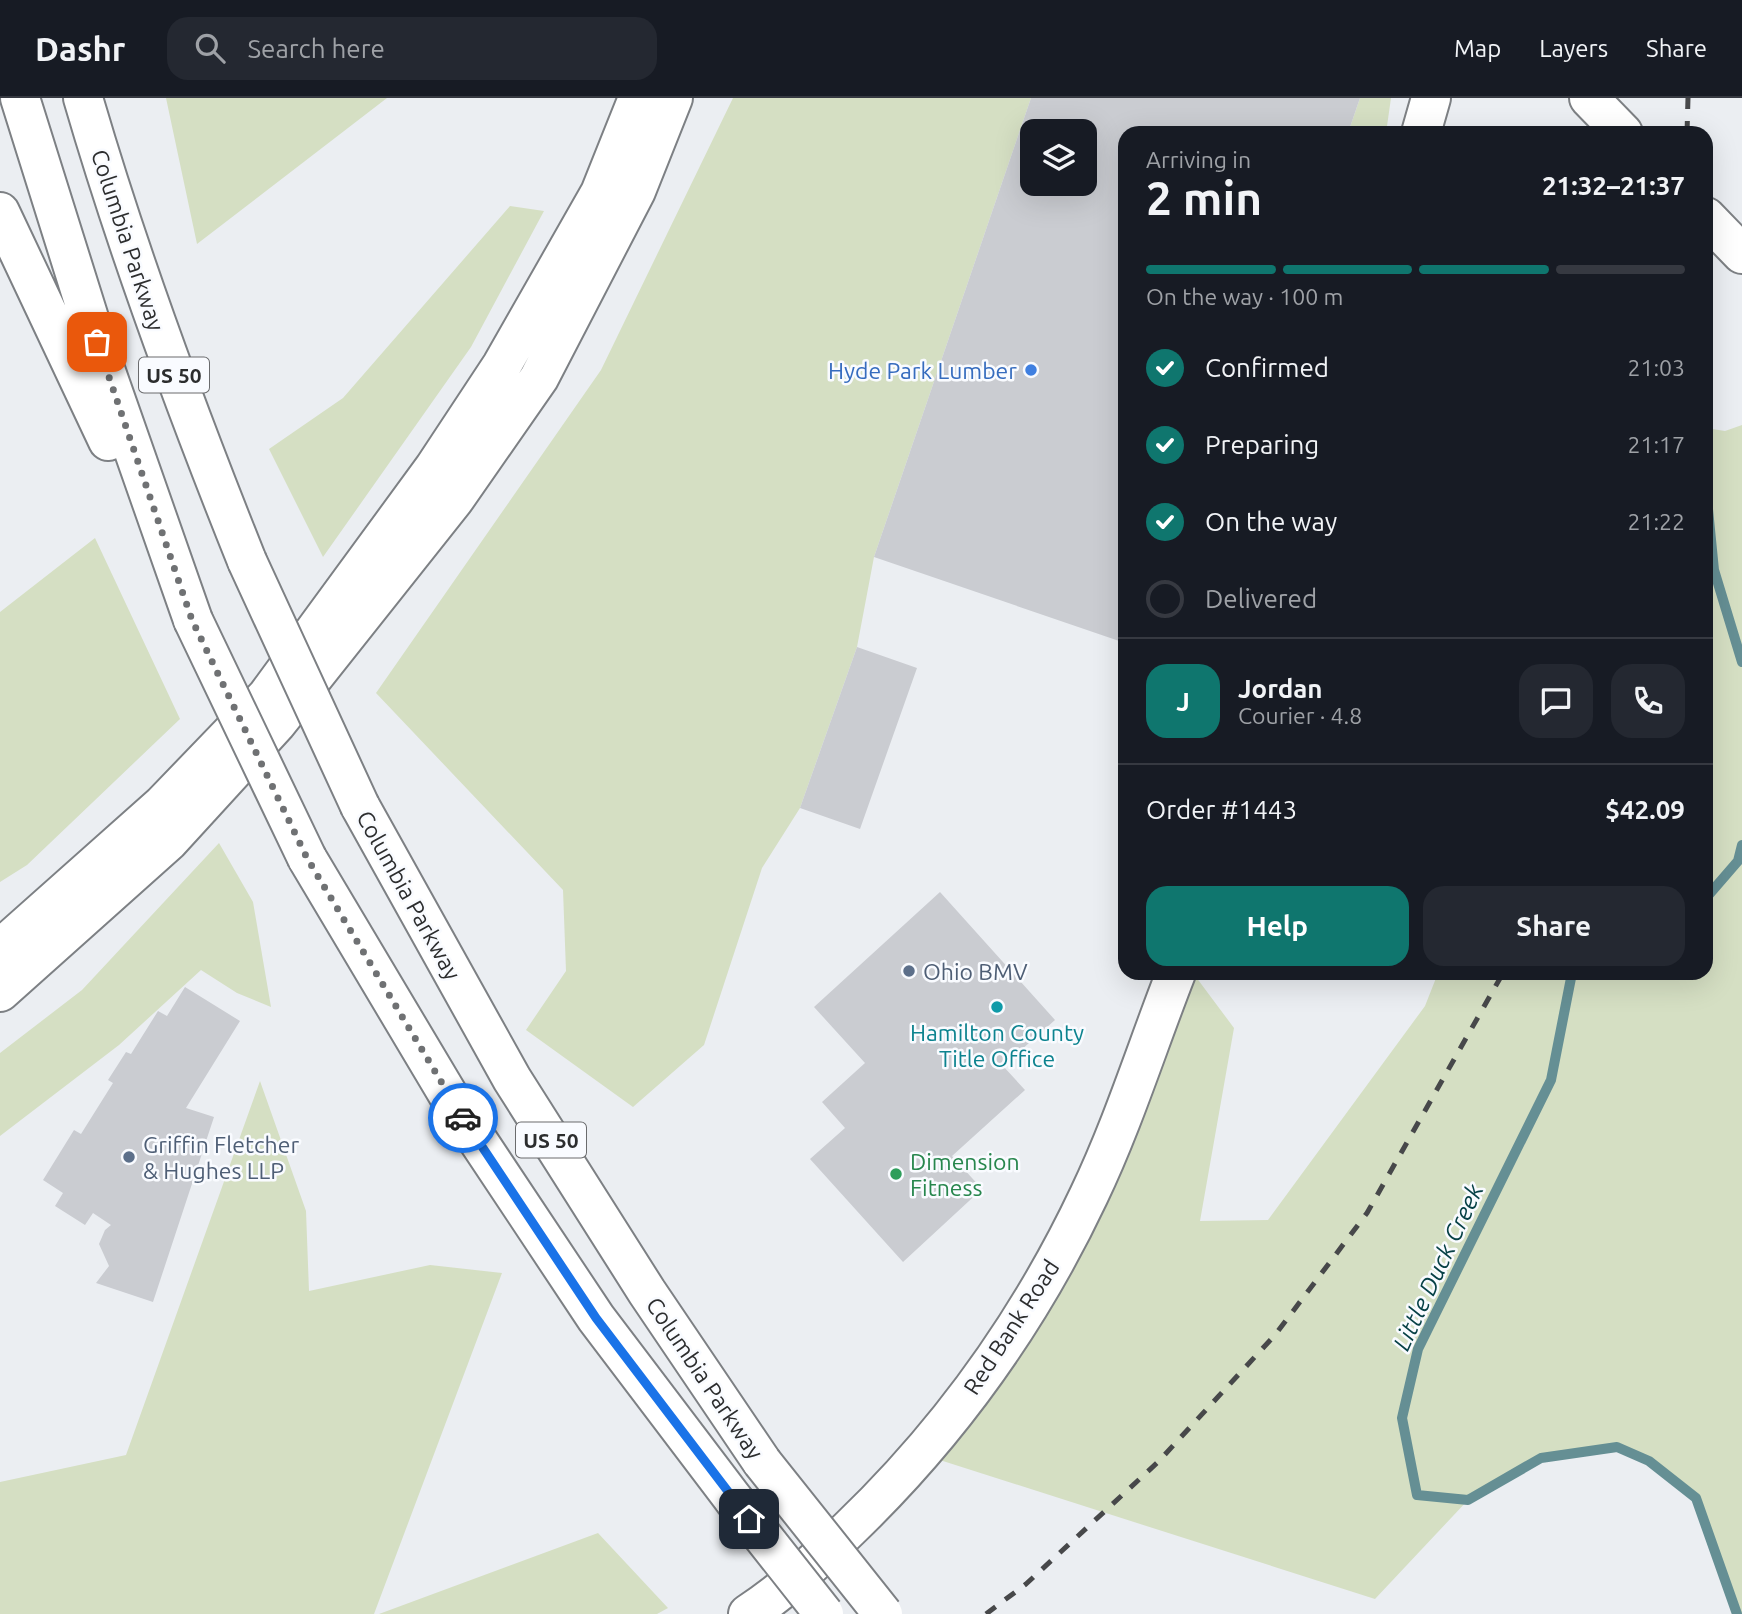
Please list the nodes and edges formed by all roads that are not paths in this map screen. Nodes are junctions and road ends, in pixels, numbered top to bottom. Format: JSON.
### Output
{"nodes":[{"id":1,"x":20,"y":98,"type":"edge"},
{"id":2,"x":83,"y":98,"type":"edge"},
{"id":3,"x":107,"y":98,"type":"edge"},
{"id":4,"x":638,"y":98,"type":"edge"},
{"id":5,"x":673,"y":98,"type":"edge"},
{"id":6,"x":1432,"y":98,"type":"edge"},
{"id":7,"x":1592,"y":102,"type":"edge"},
{"id":8,"x":1423,"y":126,"type":"edge"},
{"id":9,"x":1616,"y":126,"type":"edge"},
{"id":10,"x":108,"y":185,"type":"junction"},
{"id":11,"x":0,"y":212,"type":"edge"},
{"id":12,"x":1713,"y":224,"type":"edge"},
{"id":13,"x":1742,"y":254,"type":"edge"},
{"id":14,"x":192,"y":620,"type":"junction"},
{"id":15,"x":0,"y":949,"type":"edge"},
{"id":16,"x":1173,"y":980,"type":"edge"},
{"id":17,"x":0,"y":992,"type":"edge"},
{"id":18,"x":748,"y":1614,"type":"edge"},
{"id":19,"x":824,"y":1614,"type":"edge"},
{"id":20,"x":883,"y":1614,"type":"edge"}],
"edges":[{"from":1,"to":14,"type":"main road","name":"Columbia Parkway","number":"US 50"},
{"from":2,"to":10,"type":"main road","name":"Columbia Parkway","number":"US 50"},
{"from":3,"to":10,"type":"main road"},
{"from":4,"to":15,"type":"main road"},
{"from":5,"to":17,"type":"main road"},
{"from":6,"to":8,"type":"main road"},
{"from":7,"to":9,"type":"main road"},
{"from":10,"to":20,"type":"main road","name":"Columbia Parkway","number":"US 50","bridge":true},
{"from":11,"to":14,"type":"main road"},
{"from":12,"to":13,"type":"main road"},
{"from":14,"to":19,"type":"main road","name":"Columbia Parkway","number":"US 50","bridge":true},
{"from":16,"to":18,"type":"main road","name":"Red Bank Road"}]}
